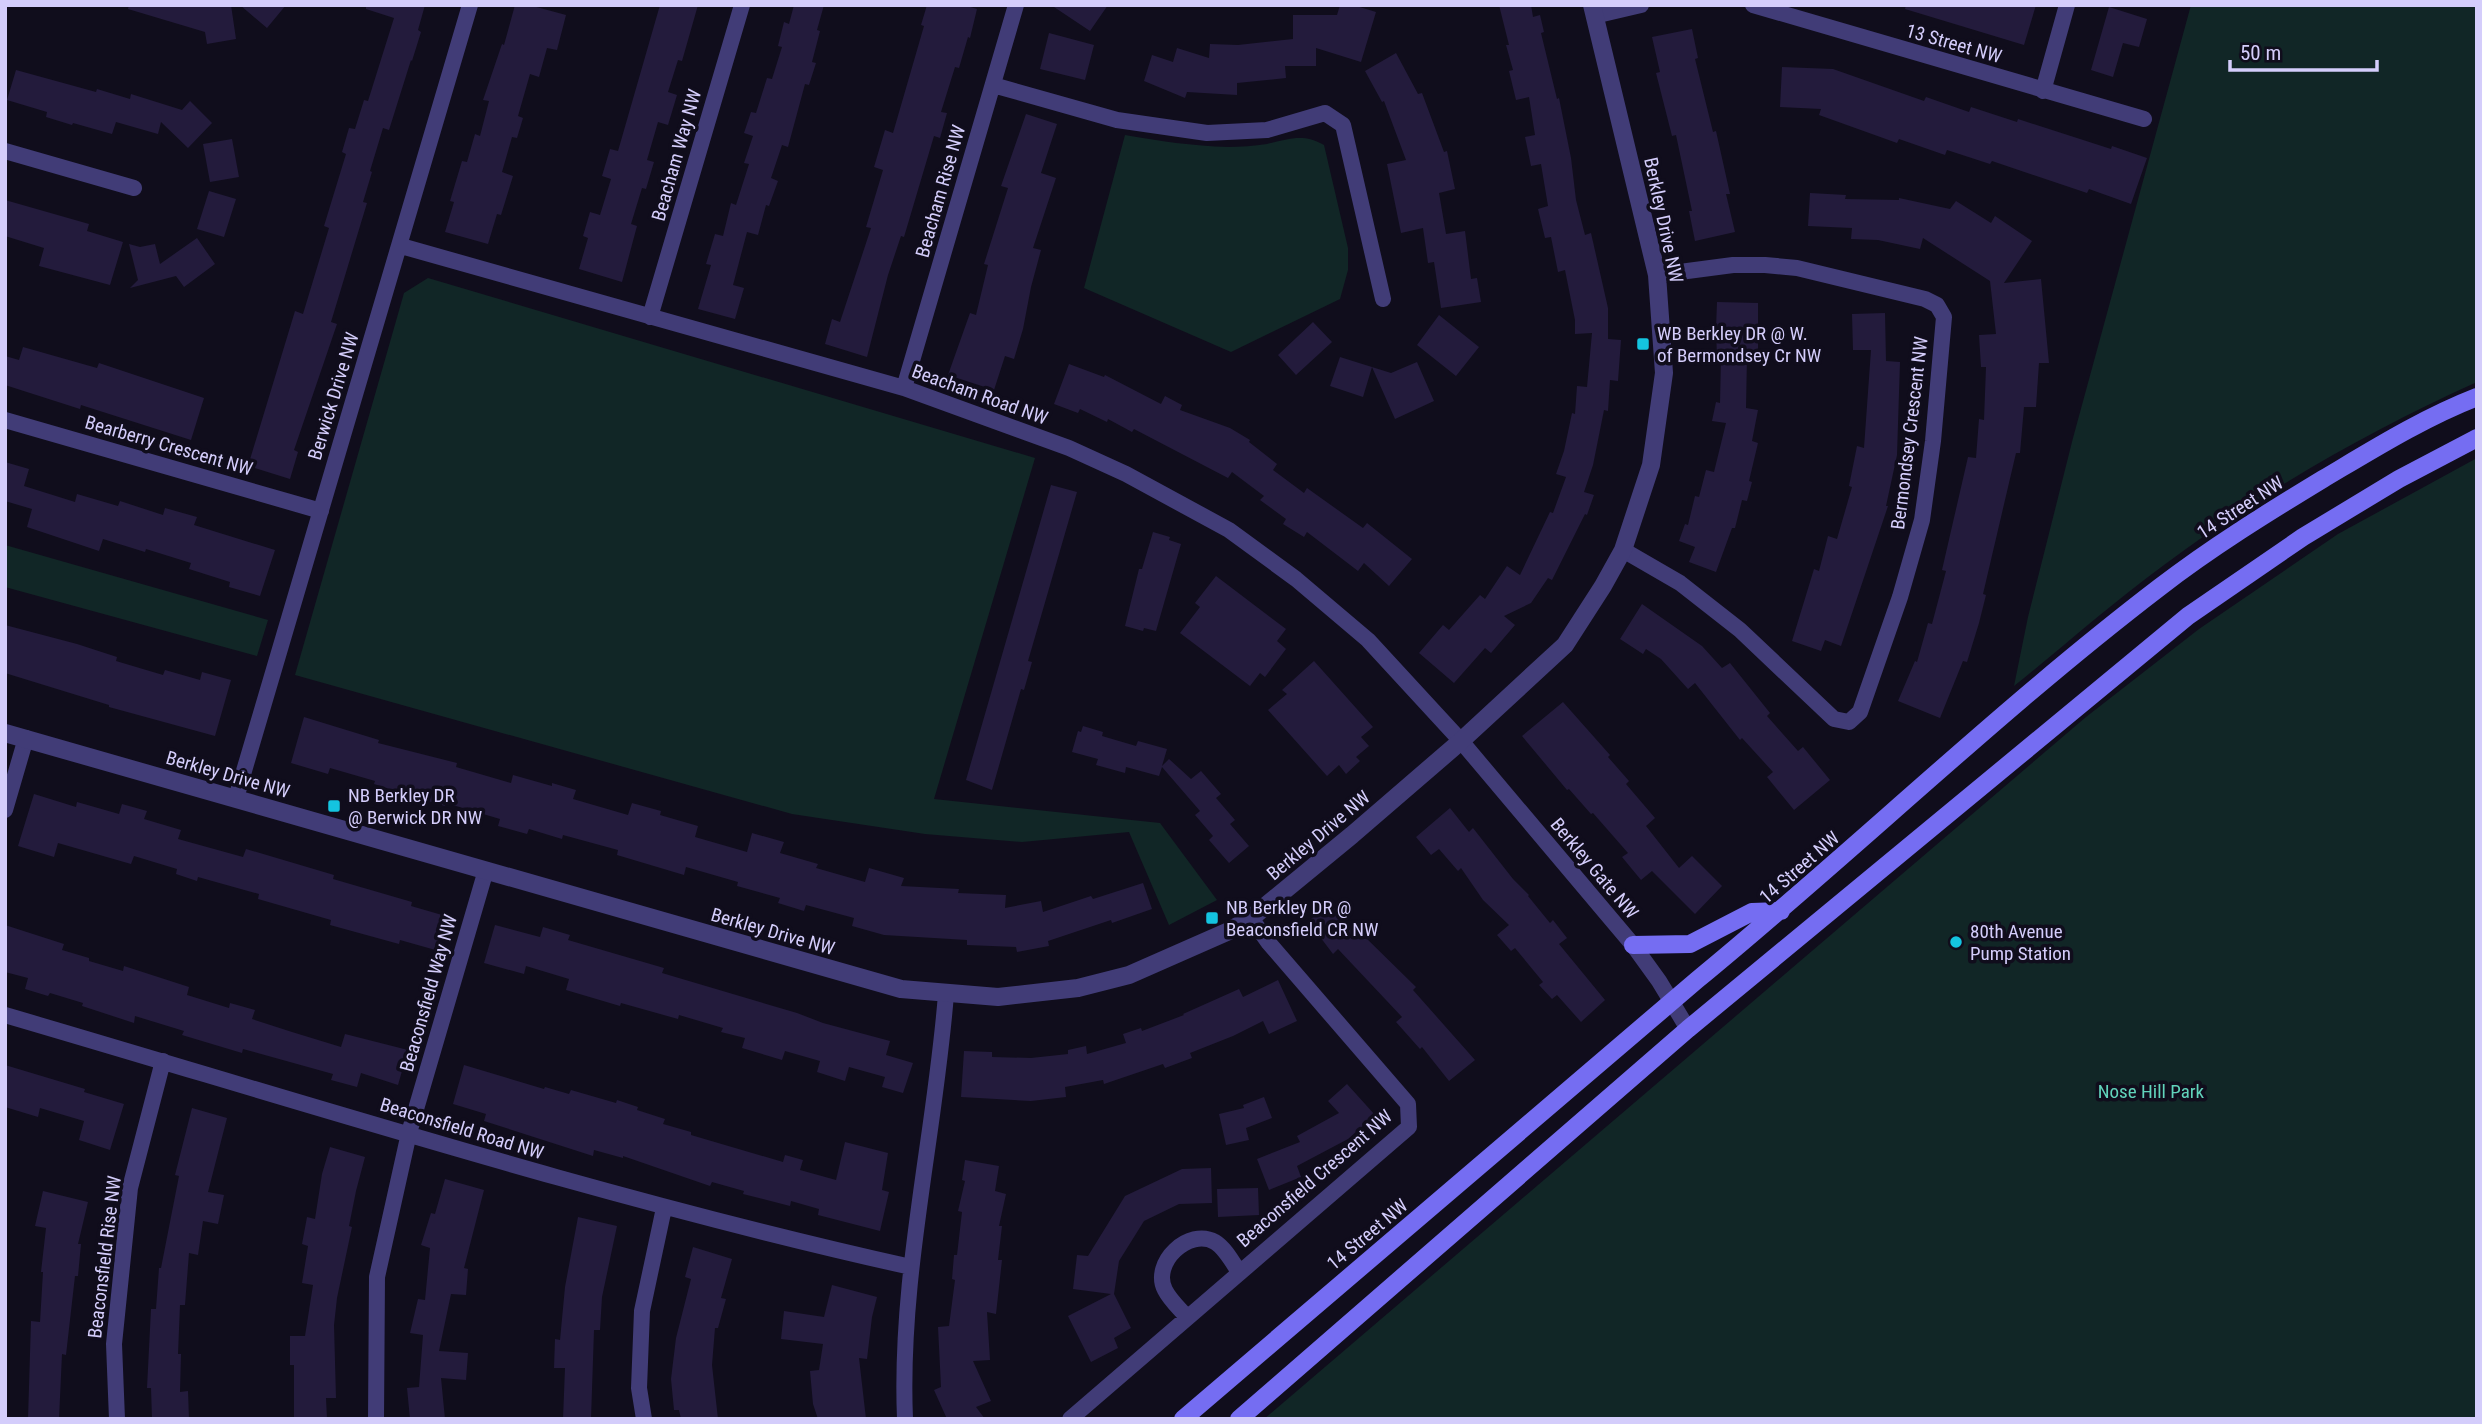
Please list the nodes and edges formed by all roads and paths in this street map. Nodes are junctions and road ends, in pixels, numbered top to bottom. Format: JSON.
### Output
{"nodes":[{"id":1,"x":470,"y":5,"type":"edge"},
{"id":2,"x":742,"y":5,"type":"edge"},
{"id":3,"x":1016,"y":5,"type":"edge"},
{"id":4,"x":1641,"y":5,"type":"edge"},
{"id":5,"x":1753,"y":5,"type":"edge"},
{"id":6,"x":2067,"y":5,"type":"edge"},
{"id":7,"x":1593,"y":11,"type":"edge"},
{"id":8,"x":993,"y":85,"type":"junction"},
{"id":9,"x":2043,"y":91,"type":"junction"},
{"id":10,"x":2144,"y":119,"type":"dead end"},
{"id":11,"x":5,"y":150,"type":"edge"},
{"id":12,"x":134,"y":188,"type":"dead end"},
{"id":13,"x":401,"y":246,"type":"junction"},
{"id":14,"x":1657,"y":275,"type":"junction"},
{"id":15,"x":1382,"y":299,"type":"dead end"},
{"id":16,"x":650,"y":317,"type":"junction"},
{"id":17,"x":904,"y":388,"type":"junction"},
{"id":18,"x":2477,"y":397,"type":"edge"},
{"id":19,"x":5,"y":420,"type":"edge"},
{"id":20,"x":2477,"y":438,"type":"edge"},
{"id":21,"x":321,"y":511,"type":"junction"},
{"id":22,"x":1623,"y":550,"type":"junction"},
{"id":23,"x":5,"y":733,"type":"edge"},
{"id":24,"x":26,"y":738,"type":"junction"},
{"id":25,"x":1461,"y":741,"type":"junction"},
{"id":26,"x":236,"y":798,"type":"junction"},
{"id":27,"x":5,"y":810,"type":"edge"},
{"id":28,"x":486,"y":870,"type":"junction"},
{"id":29,"x":1781,"y":911,"type":"junction"},
{"id":30,"x":1251,"y":918,"type":"junction"},
{"id":31,"x":1633,"y":945,"type":"junction"},
{"id":32,"x":946,"y":994,"type":"junction"},
{"id":33,"x":1672,"y":1001,"type":"junction"},
{"id":34,"x":5,"y":1015,"type":"edge"},
{"id":35,"x":1688,"y":1029,"type":"junction"},
{"id":36,"x":163,"y":1061,"type":"junction"},
{"id":37,"x":409,"y":1133,"type":"junction"},
{"id":38,"x":664,"y":1208,"type":"junction"},
{"id":39,"x":911,"y":1267,"type":"junction"},
{"id":40,"x":1239,"y":1272,"type":"junction"},
{"id":41,"x":1186,"y":1316,"type":"junction"},
{"id":42,"x":117,"y":1419,"type":"edge"},
{"id":43,"x":376,"y":1419,"type":"edge"},
{"id":44,"x":644,"y":1419,"type":"edge"},
{"id":45,"x":905,"y":1419,"type":"edge"},
{"id":46,"x":1070,"y":1419,"type":"edge"},
{"id":47,"x":1183,"y":1419,"type":"edge"},
{"id":48,"x":1239,"y":1419,"type":"edge"}],
"edges":[{"from":1,"to":13,"type":"street","name":"Berwick Drive NW"},
{"from":2,"to":16,"type":"street","name":"Beacham Way NW"},
{"from":3,"to":8,"type":"street","name":"Beacham Rise NW"},
{"from":4,"to":7,"type":"street"},
{"from":5,"to":9,"type":"street","name":"13 Street NW"},
{"from":6,"to":9,"type":"street"},
{"from":7,"to":14,"type":"street","name":"Berkley Drive NW"},
{"from":8,"to":15,"type":"street"},
{"from":8,"to":17,"type":"street","name":"Beacham Rise NW"},
{"from":9,"to":10,"type":"street","name":"13 Street NW"},
{"from":11,"to":12,"type":"street"},
{"from":13,"to":16,"type":"street","name":"Beacham Road NW"},
{"from":13,"to":21,"type":"street","name":"Berwick Drive NW"},
{"from":14,"to":22,"type":"street","name":"Berkley Drive NW"},
{"from":14,"to":22,"type":"street","name":"Bermondsey Crescent NW"},
{"from":16,"to":17,"type":"street","name":"Beacham Road NW"},
{"from":17,"to":25,"type":"street","name":"Beacham Road NW"},
{"from":18,"to":29,"type":"main road","name":"14 Street NW"},
{"from":19,"to":21,"type":"street","name":"Bearberry Crescent NW"},
{"from":20,"to":35,"type":"main road"},
{"from":21,"to":26,"type":"street","name":"Berwick Drive NW"},
{"from":22,"to":25,"type":"street","name":"Berkley Drive NW"},
{"from":23,"to":24,"type":"street","name":"Berkley Drive NW"},
{"from":24,"to":26,"type":"street","name":"Berkley Drive NW"},
{"from":24,"to":27,"type":"street"},
{"from":25,"to":30,"type":"street","name":"Berkley Drive NW"},
{"from":25,"to":31,"type":"street","name":"Berkley Gate NW"},
{"from":26,"to":28,"type":"street","name":"Berkley Drive NW"},
{"from":28,"to":32,"type":"street","name":"Berkley Drive NW"},
{"from":28,"to":37,"type":"street","name":"Beaconsfield Way NW"},
{"from":29,"to":31,"type":"main road"},
{"from":29,"to":33,"type":"main road","name":"14 Street NW"},
{"from":30,"to":32,"type":"street","name":"Berkley Drive NW"},
{"from":30,"to":40,"type":"street","name":"Beaconsfield Crescent NW"},
{"from":31,"to":33,"type":"street","name":"Berkley Gate NW"},
{"from":32,"to":39,"type":"street"},
{"from":33,"to":35,"type":"street","name":"Berkley Gate NW"},
{"from":33,"to":47,"type":"main road","name":"14 Street NW"},
{"from":34,"to":36,"type":"street","name":"Beaconsfield Road NW"},
{"from":35,"to":48,"type":"main road"},
{"from":36,"to":37,"type":"street","name":"Beaconsfield Road NW"},
{"from":36,"to":42,"type":"street","name":"Beaconsfield Rise NW"},
{"from":37,"to":38,"type":"street","name":"Beaconsfield Road NW"},
{"from":37,"to":43,"type":"street","name":"Beaconsfield Way NW"},
{"from":38,"to":39,"type":"street","name":"Beaconsfield Road NW"},
{"from":38,"to":44,"type":"street"},
{"from":39,"to":45,"type":"street"},
{"from":40,"to":41,"type":"street","name":"Beaconsfield Crescent NW"},
{"from":40,"to":41,"type":"street","name":"Beaconsfield Crescent NW"},
{"from":41,"to":46,"type":"street","name":"Beaconsfield Crescent NW"}]}
